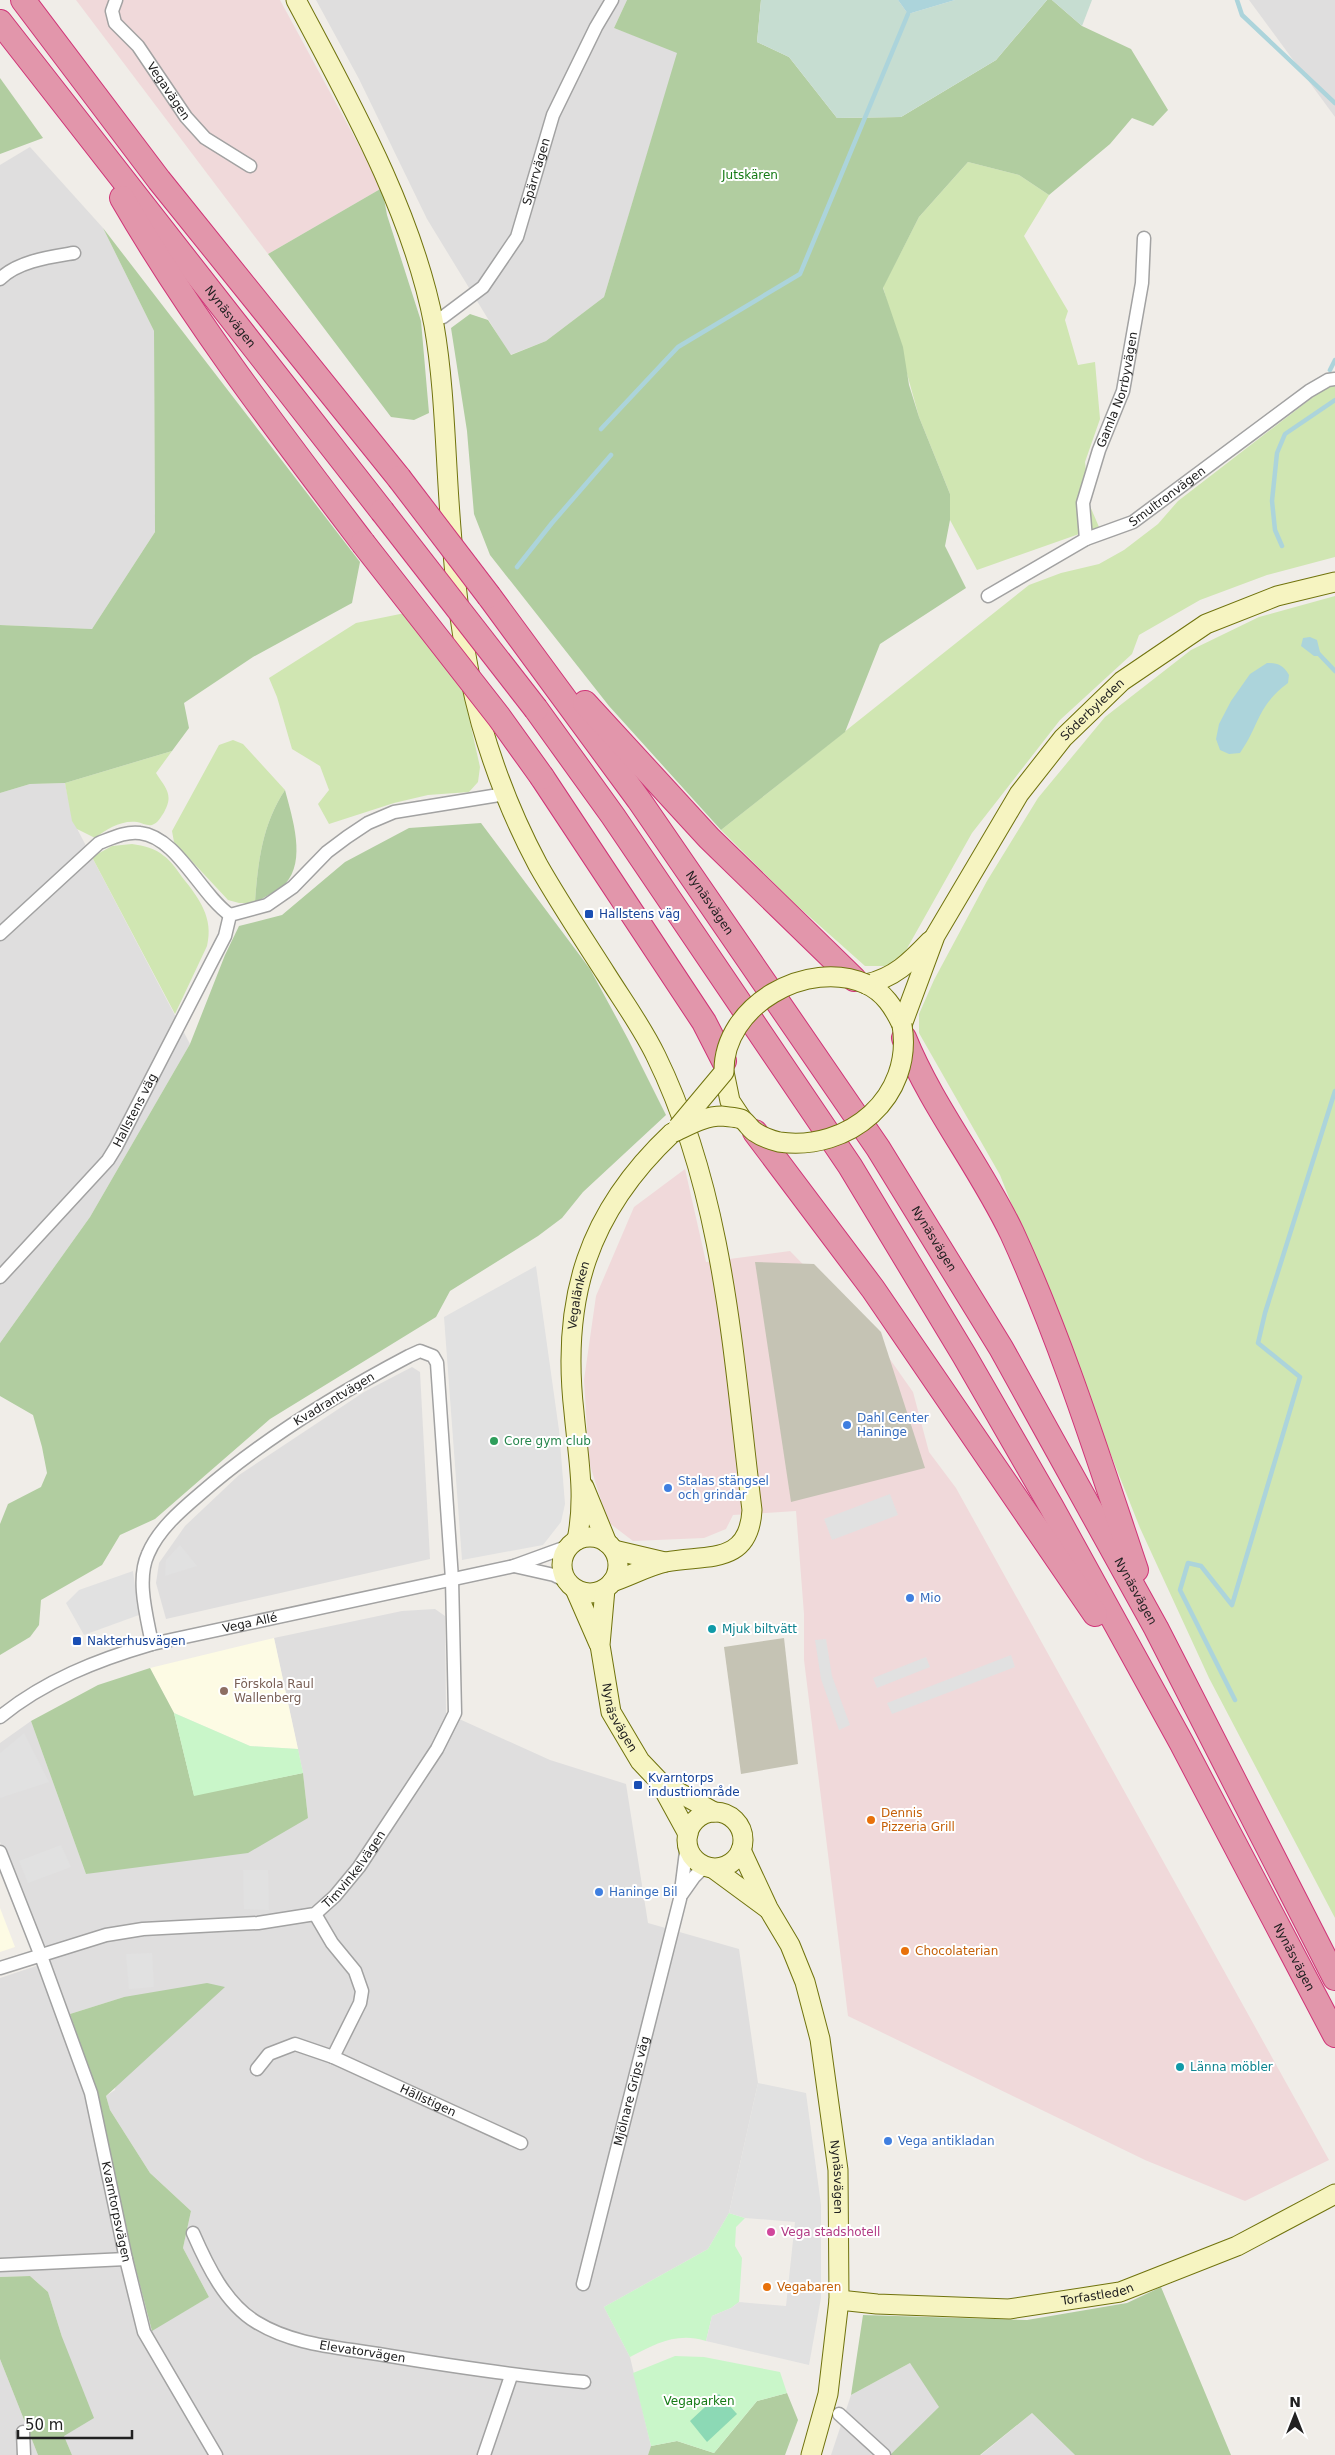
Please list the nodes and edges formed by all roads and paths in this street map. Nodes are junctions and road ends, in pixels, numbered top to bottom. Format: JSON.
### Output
{"nodes":[{"id":1,"x":23,"y":0,"type":"edge"},
{"id":2,"x":116,"y":0,"type":"edge"},
{"id":3,"x":296,"y":0,"type":"edge"},
{"id":4,"x":612,"y":0,"type":"edge"},
{"id":5,"x":0,"y":22,"type":"edge"},
{"id":6,"x":77,"y":120,"type":"junction"},
{"id":7,"x":250,"y":166,"type":"dead end"},
{"id":8,"x":1144,"y":238,"type":"dead end"},
{"id":9,"x":74,"y":253,"type":"dead end"},
{"id":10,"x":0,"y":279,"type":"edge"},
{"id":11,"x":433,"y":320,"type":"junction"},
{"id":12,"x":1335,"y":378,"type":"edge"},
{"id":13,"x":1086,"y":539,"type":"junction"},
{"id":14,"x":1335,"y":582,"type":"edge"},
{"id":15,"x":988,"y":596,"type":"dead end"},
{"id":16,"x":546,"y":666,"type":"junction"},
{"id":17,"x":505,"y":794,"type":"junction"},
{"id":18,"x":230,"y":915,"type":"junction"},
{"id":19,"x":0,"y":934,"type":"edge"},
{"id":20,"x":935,"y":936,"type":"junction"},
{"id":21,"x":860,"y":982,"type":"junction"},
{"id":22,"x":903,"y":1032,"type":"junction"},
{"id":23,"x":724,"y":1067,"type":"junction"},
{"id":24,"x":748,"y":1126,"type":"junction"},
{"id":25,"x":672,"y":1133,"type":"junction"},
{"id":26,"x":0,"y":1277,"type":"edge"},
{"id":27,"x":582,"y":1484,"type":"junction"},
{"id":28,"x":573,"y":1543,"type":"junction"},
{"id":29,"x":611,"y":1546,"type":"junction"},
{"id":30,"x":665,"y":1562,"type":"junction"},
{"id":31,"x":514,"y":1566,"type":"junction"},
{"id":32,"x":452,"y":1578,"type":"junction"},
{"id":33,"x":572,"y":1585,"type":"junction"},
{"id":34,"x":609,"y":1585,"type":"junction"},
{"id":35,"x":1156,"y":1628,"type":"junction"},
{"id":36,"x":152,"y":1644,"type":"junction"},
{"id":37,"x":600,"y":1646,"type":"junction"},
{"id":38,"x":0,"y":1717,"type":"edge"},
{"id":39,"x":1181,"y":1742,"type":"junction"},
{"id":40,"x":659,"y":1781,"type":"junction"},
{"id":41,"x":714,"y":1812,"type":"junction"},
{"id":42,"x":687,"y":1839,"type":"junction"},
{"id":43,"x":742,"y":1850,"type":"junction"},
{"id":44,"x":0,"y":1852,"type":"edge"},
{"id":45,"x":709,"y":1868,"type":"junction"},
{"id":46,"x":680,"y":1899,"type":"junction"},
{"id":47,"x":768,"y":1908,"type":"junction"},
{"id":48,"x":315,"y":1914,"type":"junction"},
{"id":49,"x":41,"y":1956,"type":"junction"},
{"id":50,"x":0,"y":1968,"type":"edge"},
{"id":51,"x":1335,"y":1978,"type":"edge"},
{"id":52,"x":1335,"y":2036,"type":"edge"},
{"id":53,"x":334,"y":2056,"type":"junction"},
{"id":54,"x":257,"y":2069,"type":"dead end"},
{"id":55,"x":521,"y":2143,"type":"dead end"},
{"id":56,"x":1335,"y":2194,"type":"edge"},
{"id":57,"x":193,"y":2233,"type":"dead end"},
{"id":58,"x":126,"y":2259,"type":"junction"},
{"id":59,"x":0,"y":2265,"type":"edge"},
{"id":60,"x":583,"y":2284,"type":"dead end"},
{"id":61,"x":839,"y":2300,"type":"junction"},
{"id":62,"x":512,"y":2376,"type":"junction"},
{"id":63,"x":584,"y":2382,"type":"dead end"},
{"id":64,"x":839,"y":2414,"type":"dead end"},
{"id":65,"x":23,"y":2432,"type":"dead end"},
{"id":66,"x":24,"y":2455,"type":"edge"},
{"id":67,"x":216,"y":2455,"type":"edge"},
{"id":68,"x":484,"y":2455,"type":"edge"},
{"id":69,"x":811,"y":2455,"type":"edge"},
{"id":70,"x":884,"y":2455,"type":"edge"}],
"edges":[{"from":1,"to":16,"type":"highway","name":"Nynäsvägen","bridge":true},
{"from":2,"to":7,"type":"street","name":"Vegavägen"},
{"from":3,"to":11,"type":"street"},
{"from":4,"to":11,"type":"street","name":"Spärrvägen"},
{"from":5,"to":6,"type":"highway","name":"Nynäsvägen"},
{"from":6,"to":23,"type":"highway","bridge":true},
{"from":6,"to":39,"type":"highway","name":"Nynäsvägen","bridge":true},
{"from":8,"to":13,"type":"street","name":"Gamla Norrbyvägen"},
{"from":9,"to":10,"type":"street"},
{"from":11,"to":17,"type":"street"},
{"from":12,"to":13,"type":"street","name":"Smultronvägen"},
{"from":13,"to":15,"type":"street","name":"Smultronvägen"},
{"from":14,"to":20,"type":"street","name":"Söderbyleden"},
{"from":16,"to":21,"type":"highway"},
{"from":16,"to":35,"type":"highway","name":"Nynäsvägen"},
{"from":17,"to":18,"type":"street"},
{"from":17,"to":30,"type":"street"},
{"from":18,"to":19,"type":"street"},
{"from":18,"to":26,"type":"street","name":"Hallstens väg"},
{"from":20,"to":21,"type":"street","name":"Söderbyleden"},
{"from":20,"to":22,"type":"street","name":"Söderbyleden"},
{"from":21,"to":22,"type":"street"},
{"from":21,"to":23,"type":"street","bridge":true},
{"from":22,"to":24,"type":"street","bridge":true},
{"from":22,"to":35,"type":"highway"},
{"from":23,"to":24,"type":"street"},
{"from":23,"to":25,"type":"street","name":"Vegalänken","bridge":true},
{"from":24,"to":25,"type":"street","name":"Vegalänken","bridge":true},
{"from":24,"to":39,"type":"highway"},
{"from":25,"to":27,"type":"street","name":"Vegalänken"},
{"from":27,"to":28,"type":"street","name":"Vegalänken"},
{"from":27,"to":29,"type":"street","name":"Vegalänken"},
{"from":28,"to":29,"type":"street"},
{"from":28,"to":31,"type":"street","name":"Vega Allé"},
{"from":28,"to":33,"type":"street"},
{"from":29,"to":30,"type":"street"},
{"from":29,"to":34,"type":"street"},
{"from":30,"to":34,"type":"street"},
{"from":31,"to":32,"type":"street","name":"Vega Allé"},
{"from":31,"to":33,"type":"street","name":"Vega Allé"},
{"from":32,"to":36,"type":"street","name":"Vega Allé"},
{"from":32,"to":36,"type":"street","name":"Kvadrantvägen"},
{"from":32,"to":48,"type":"street","name":"Timvinkelvägen"},
{"from":33,"to":34,"type":"street"},
{"from":33,"to":37,"type":"street","name":"Nynäsvägen"},
{"from":34,"to":37,"type":"street","name":"Nynäsvägen"},
{"from":35,"to":51,"type":"highway","name":"Nynäsvägen"},
{"from":36,"to":38,"type":"street","name":"Vega Allé"},
{"from":37,"to":40,"type":"street","name":"Nynäsvägen"},
{"from":39,"to":52,"type":"highway","name":"Nynäsvägen"},
{"from":40,"to":41,"type":"street","name":"Nynäsvägen"},
{"from":40,"to":42,"type":"street","name":"Nynäsvägen"},
{"from":41,"to":42,"type":"street"},
{"from":41,"to":43,"type":"street"},
{"from":42,"to":45,"type":"street"},
{"from":42,"to":46,"type":"street","name":"Mjölnare Grips väg"},
{"from":43,"to":45,"type":"street"},
{"from":43,"to":47,"type":"street","name":"Nynäsvägen"},
{"from":44,"to":49,"type":"street"},
{"from":45,"to":46,"type":"street","name":"Mjölnare Grips väg"},
{"from":45,"to":47,"type":"street","name":"Nynäsvägen"},
{"from":46,"to":60,"type":"street","name":"Mjölnare Grips väg"},
{"from":47,"to":61,"type":"street","name":"Nynäsvägen"},
{"from":48,"to":49,"type":"street","name":"Timvinkelvägen"},
{"from":48,"to":53,"type":"street"},
{"from":49,"to":50,"type":"street","name":"Timvinkelvägen"},
{"from":49,"to":58,"type":"street","name":"Kvarntorpsvägen"},
{"from":53,"to":54,"type":"street","name":"Hällstigen"},
{"from":53,"to":55,"type":"street","name":"Hällstigen"},
{"from":56,"to":61,"type":"street","name":"Torfastleden"},
{"from":57,"to":62,"type":"street","name":"Elevatorvägen"},
{"from":58,"to":59,"type":"street"},
{"from":58,"to":67,"type":"street","name":"Kvarntorpsvägen"},
{"from":61,"to":69,"type":"street","name":"Nynäsvägen"},
{"from":62,"to":63,"type":"street","name":"Elevatorvägen"},
{"from":62,"to":68,"type":"street"},
{"from":64,"to":70,"type":"street"},
{"from":65,"to":66,"type":"street"}]}
